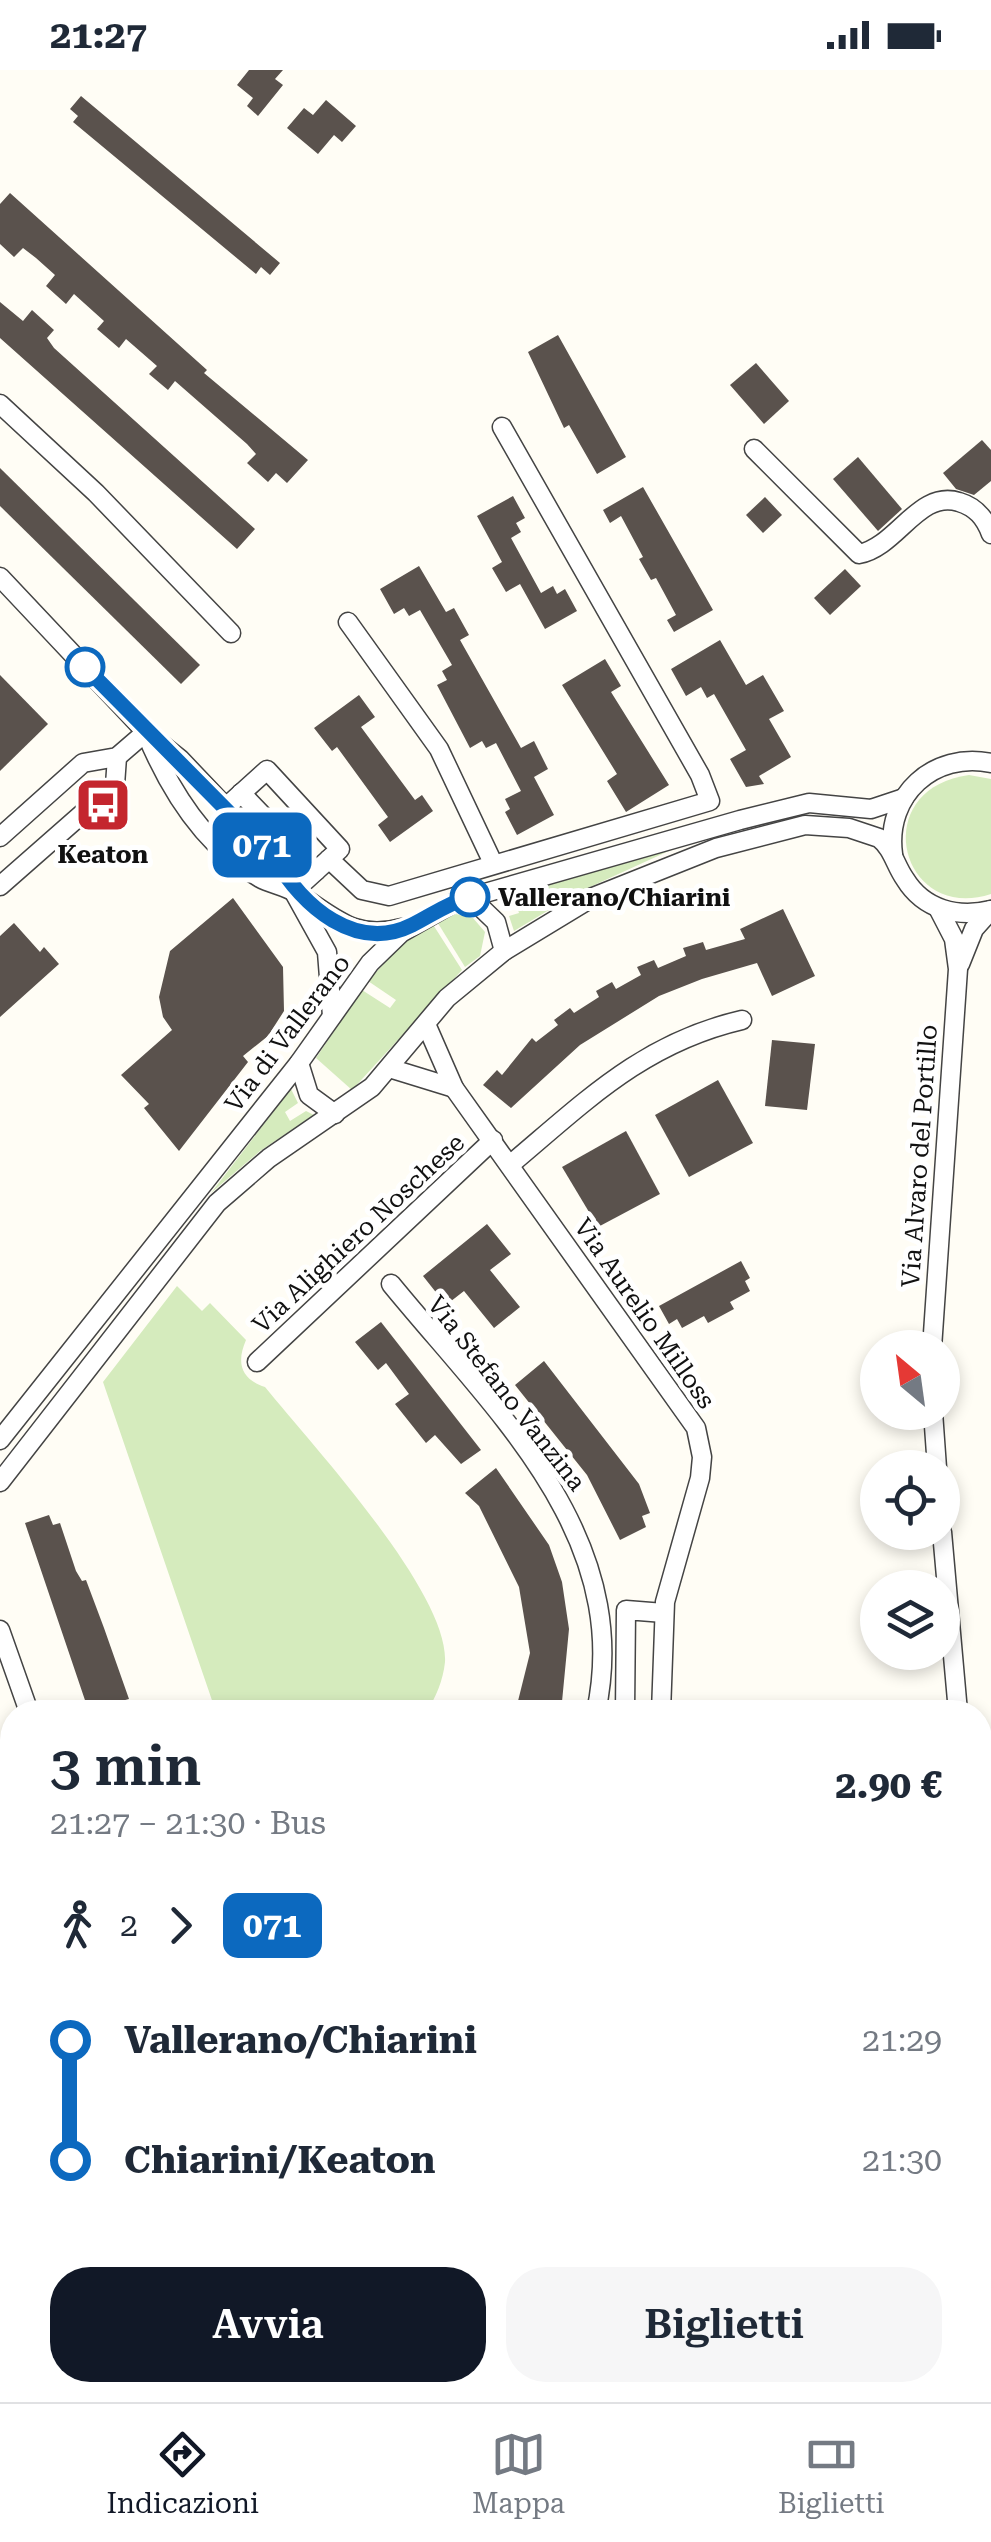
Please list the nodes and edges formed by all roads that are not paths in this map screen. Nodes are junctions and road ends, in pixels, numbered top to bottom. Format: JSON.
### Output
{"nodes":[{"id":1,"x":0,"y":404,"type":"edge"},
{"id":2,"x":502,"y":427,"type":"dead end"},
{"id":3,"x":754,"y":449,"type":"dead end"},
{"id":4,"x":991,"y":534,"type":"edge"},
{"id":5,"x":0,"y":577,"type":"edge"},
{"id":6,"x":348,"y":622,"type":"dead end"},
{"id":7,"x":231,"y":633,"type":"dead end"},
{"id":8,"x":146,"y":732,"type":"junction"},
{"id":9,"x":117,"y":757,"type":"junction"},
{"id":10,"x":991,"y":764,"type":"edge"},
{"id":11,"x":186,"y":766,"type":"junction"},
{"id":12,"x":169,"y":782,"type":"junction"},
{"id":13,"x":241,"y":794,"type":"junction"},
{"id":14,"x":904,"y":798,"type":"junction"},
{"id":15,"x":226,"y":807,"type":"junction"},
{"id":16,"x":0,"y":837,"type":"edge"},
{"id":17,"x":894,"y":856,"type":"junction"},
{"id":18,"x":276,"y":860,"type":"junction"},
{"id":19,"x":493,"y":863,"type":"junction"},
{"id":20,"x":322,"y":865,"type":"junction"},
{"id":21,"x":259,"y":877,"type":"junction"},
{"id":22,"x":0,"y":886,"type":"edge"},
{"id":23,"x":294,"y":892,"type":"junction"},
{"id":24,"x":470,"y":897,"type":"junction"},
{"id":25,"x":938,"y":908,"type":"junction"},
{"id":26,"x":991,"y":910,"type":"edge"},
{"id":27,"x":411,"y":925,"type":"junction"},
{"id":28,"x":504,"y":950,"type":"junction"},
{"id":29,"x":958,"y":969,"type":"junction"},
{"id":30,"x":332,"y":1016,"type":"junction"},
{"id":31,"x":742,"y":1020,"type":"dead end"},
{"id":32,"x":426,"y":1024,"type":"junction"},
{"id":33,"x":300,"y":1063,"type":"junction"},
{"id":34,"x":389,"y":1068,"type":"junction"},
{"id":35,"x":454,"y":1088,"type":"junction"},
{"id":36,"x":335,"y":1114,"type":"junction"},
{"id":37,"x":494,"y":1140,"type":"junction"},
{"id":38,"x":511,"y":1164,"type":"junction"},
{"id":39,"x":391,"y":1284,"type":"dead end"},
{"id":40,"x":933,"y":1330,"type":"edge"},
{"id":41,"x":257,"y":1362,"type":"dead end"},
{"id":42,"x":0,"y":1440,"type":"edge"},
{"id":43,"x":0,"y":1482,"type":"edge"},
{"id":44,"x":944,"y":1550,"type":"edge"},
{"id":45,"x":664,"y":1612,"type":"junction"},
{"id":46,"x":0,"y":1630,"type":"edge"},
{"id":47,"x":602,"y":1659,"type":"junction"},
{"id":48,"x":626,"y":1659,"type":"junction"},
{"id":49,"x":24,"y":1700,"type":"edge"},
{"id":50,"x":597,"y":1700,"type":"edge"},
{"id":51,"x":625,"y":1700,"type":"edge"},
{"id":52,"x":661,"y":1700,"type":"edge"},
{"id":53,"x":957,"y":1700,"type":"edge"}],
"edges":[{"from":1,"to":7,"type":"street"},
{"from":2,"to":19,"type":"street"},
{"from":3,"to":4,"type":"street"},
{"from":5,"to":8,"type":"street"},
{"from":6,"to":19,"type":"street"},
{"from":8,"to":9,"type":"street"},
{"from":8,"to":11,"type":"street"},
{"from":8,"to":12,"type":"street"},
{"from":9,"to":16,"type":"street"},
{"from":9,"to":22,"type":"street"},
{"from":10,"to":14,"type":"street"},
{"from":11,"to":12,"type":"street"},
{"from":11,"to":15,"type":"street"},
{"from":12,"to":21,"type":"street"},
{"from":13,"to":15,"type":"street"},
{"from":13,"to":20,"type":"street"},
{"from":13,"to":20,"type":"street"},
{"from":14,"to":17,"type":"street"},
{"from":14,"to":24,"type":"street","name":"Via di Vallerano"},
{"from":15,"to":18,"type":"street"},
{"from":17,"to":25,"type":"street"},
{"from":17,"to":28,"type":"street"},
{"from":18,"to":21,"type":"street"},
{"from":18,"to":23,"type":"street"},
{"from":19,"to":20,"type":"street"},
{"from":20,"to":23,"type":"street"},
{"from":21,"to":23,"type":"street"},
{"from":23,"to":27,"type":"street"},
{"from":23,"to":30,"type":"street"},
{"from":24,"to":27,"type":"street","name":"Via di Vallerano"},
{"from":24,"to":28,"type":"street"},
{"from":25,"to":26,"type":"street"},
{"from":25,"to":29,"type":"street","name":"Via Alvaro del Portillo"},
{"from":26,"to":29,"type":"street","name":"Via Alvaro del Portillo"},
{"from":27,"to":30,"type":"street","name":"Via di Vallerano"},
{"from":28,"to":32,"type":"street"},
{"from":29,"to":40,"type":"street","name":"Via Alvaro del Portillo"},
{"from":30,"to":33,"type":"street","name":"Via di Vallerano"},
{"from":31,"to":38,"type":"street"},
{"from":32,"to":34,"type":"street"},
{"from":32,"to":35,"type":"street","name":"Via Aurelio Milloss"},
{"from":33,"to":36,"type":"street"},
{"from":33,"to":42,"type":"street","name":"Via di Vallerano"},
{"from":34,"to":35,"type":"street"},
{"from":34,"to":36,"type":"street"},
{"from":35,"to":37,"type":"street","name":"Via Aurelio Milloss"},
{"from":36,"to":43,"type":"street"},
{"from":37,"to":38,"type":"street","name":"Via Aurelio Milloss"},
{"from":37,"to":41,"type":"street","name":"Via Alighiero Noschese"},
{"from":38,"to":45,"type":"street","name":"Via Aurelio Milloss"},
{"from":39,"to":47,"type":"street","name":"Via Stefano Vanzina"},
{"from":44,"to":53,"type":"street"},
{"from":45,"to":48,"type":"street"},
{"from":45,"to":52,"type":"street","name":"Via Aurelio Milloss"},
{"from":46,"to":49,"type":"street"},
{"from":47,"to":48,"type":"street"},
{"from":47,"to":50,"type":"street","name":"Via Stefano Vanzina"},
{"from":48,"to":51,"type":"street"}]}
